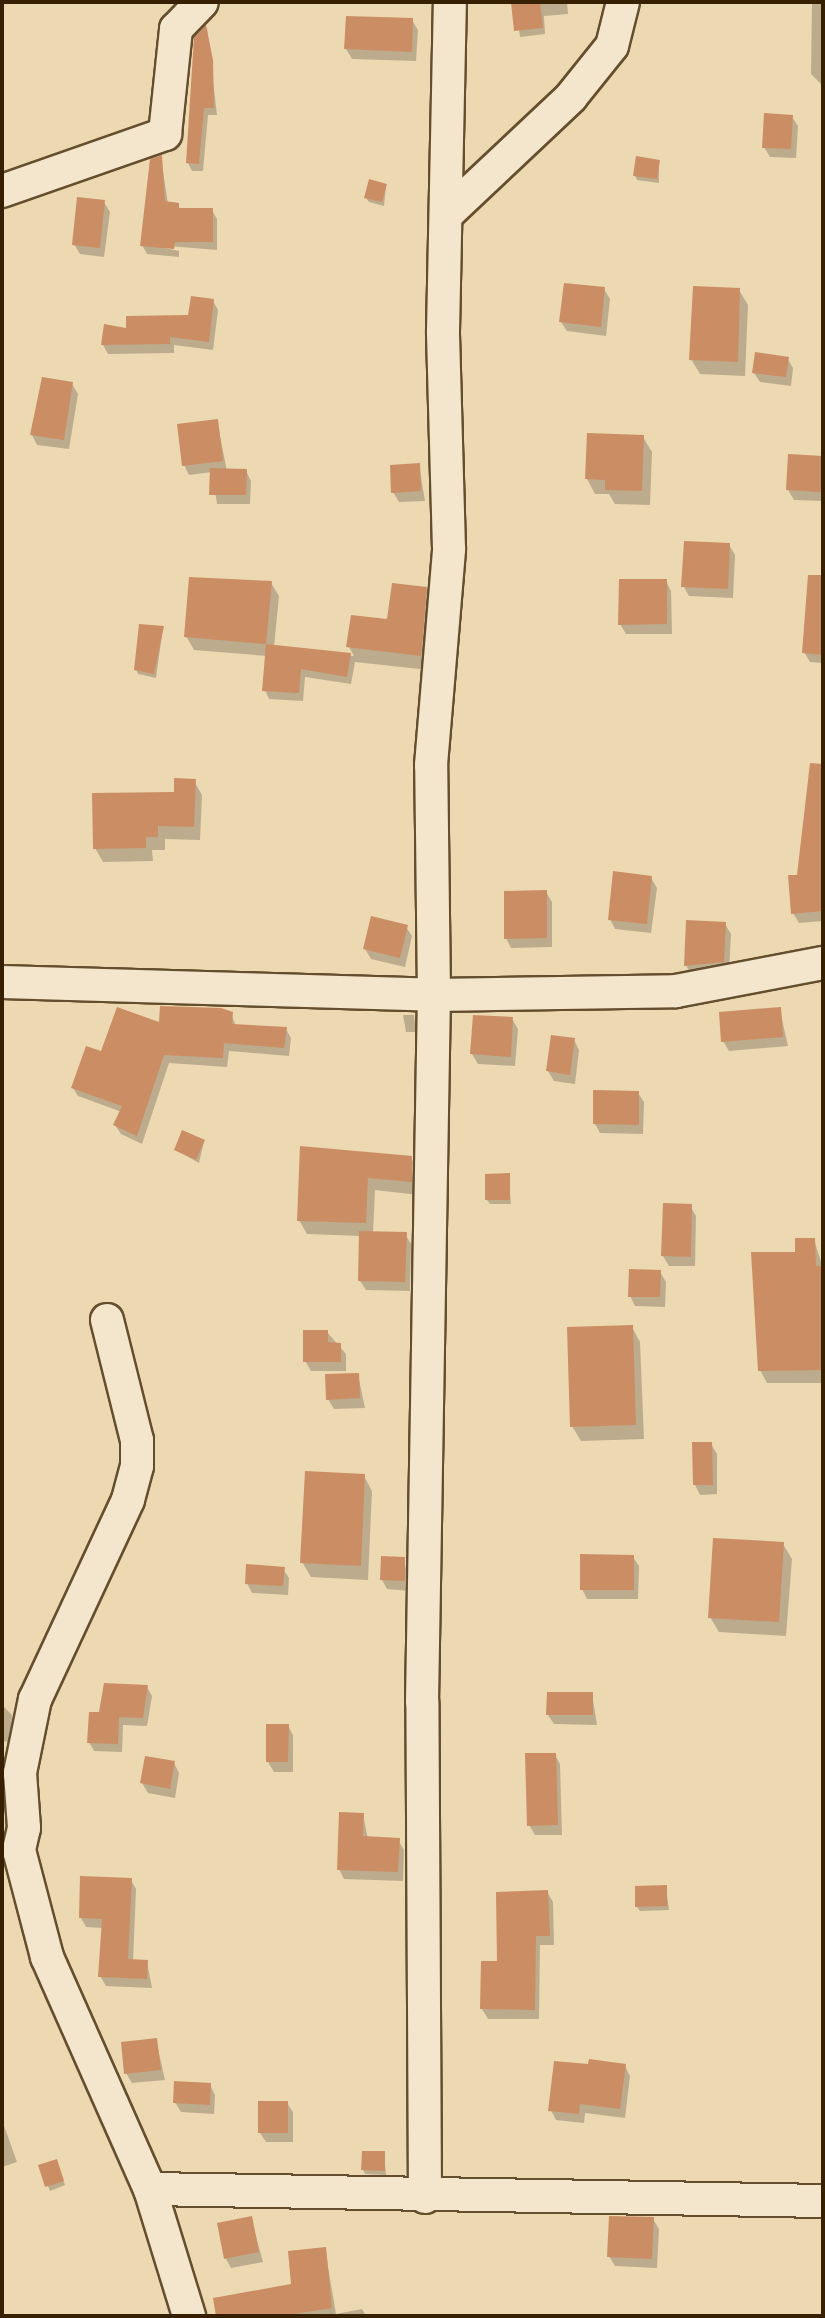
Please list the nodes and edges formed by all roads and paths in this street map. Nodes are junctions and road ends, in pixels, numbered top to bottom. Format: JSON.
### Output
{"nodes":[{"id":1,"x":202,"y":2,"type":"edge"},
{"id":2,"x":450,"y":2,"type":"edge"},
{"id":3,"x":623,"y":2,"type":"edge"},
{"id":4,"x":2,"y":191,"type":"edge"},
{"id":5,"x":446,"y":215,"type":"junction"},
{"id":6,"x":823,"y":963,"type":"edge"},
{"id":7,"x":2,"y":982,"type":"edge"},
{"id":8,"x":434,"y":995,"type":"junction"},
{"id":9,"x":107,"y":1320,"type":"dead end"},
{"id":10,"x":150,"y":2189,"type":"junction"},
{"id":11,"x":425,"y":2197,"type":"junction"},
{"id":12,"x":823,"y":2201,"type":"edge"},
{"id":13,"x":189,"y":2316,"type":"edge"}],
"edges":[{"from":1,"to":4,"type":"street"},
{"from":2,"to":5,"type":"street"},
{"from":3,"to":5,"type":"street"},
{"from":5,"to":8,"type":"street"},
{"from":6,"to":8,"type":"street"},
{"from":7,"to":8,"type":"street"},
{"from":8,"to":11,"type":"street"},
{"from":9,"to":10,"type":"street"},
{"from":10,"to":11,"type":"street"},
{"from":10,"to":13,"type":"street"},
{"from":11,"to":12,"type":"street"}]}
